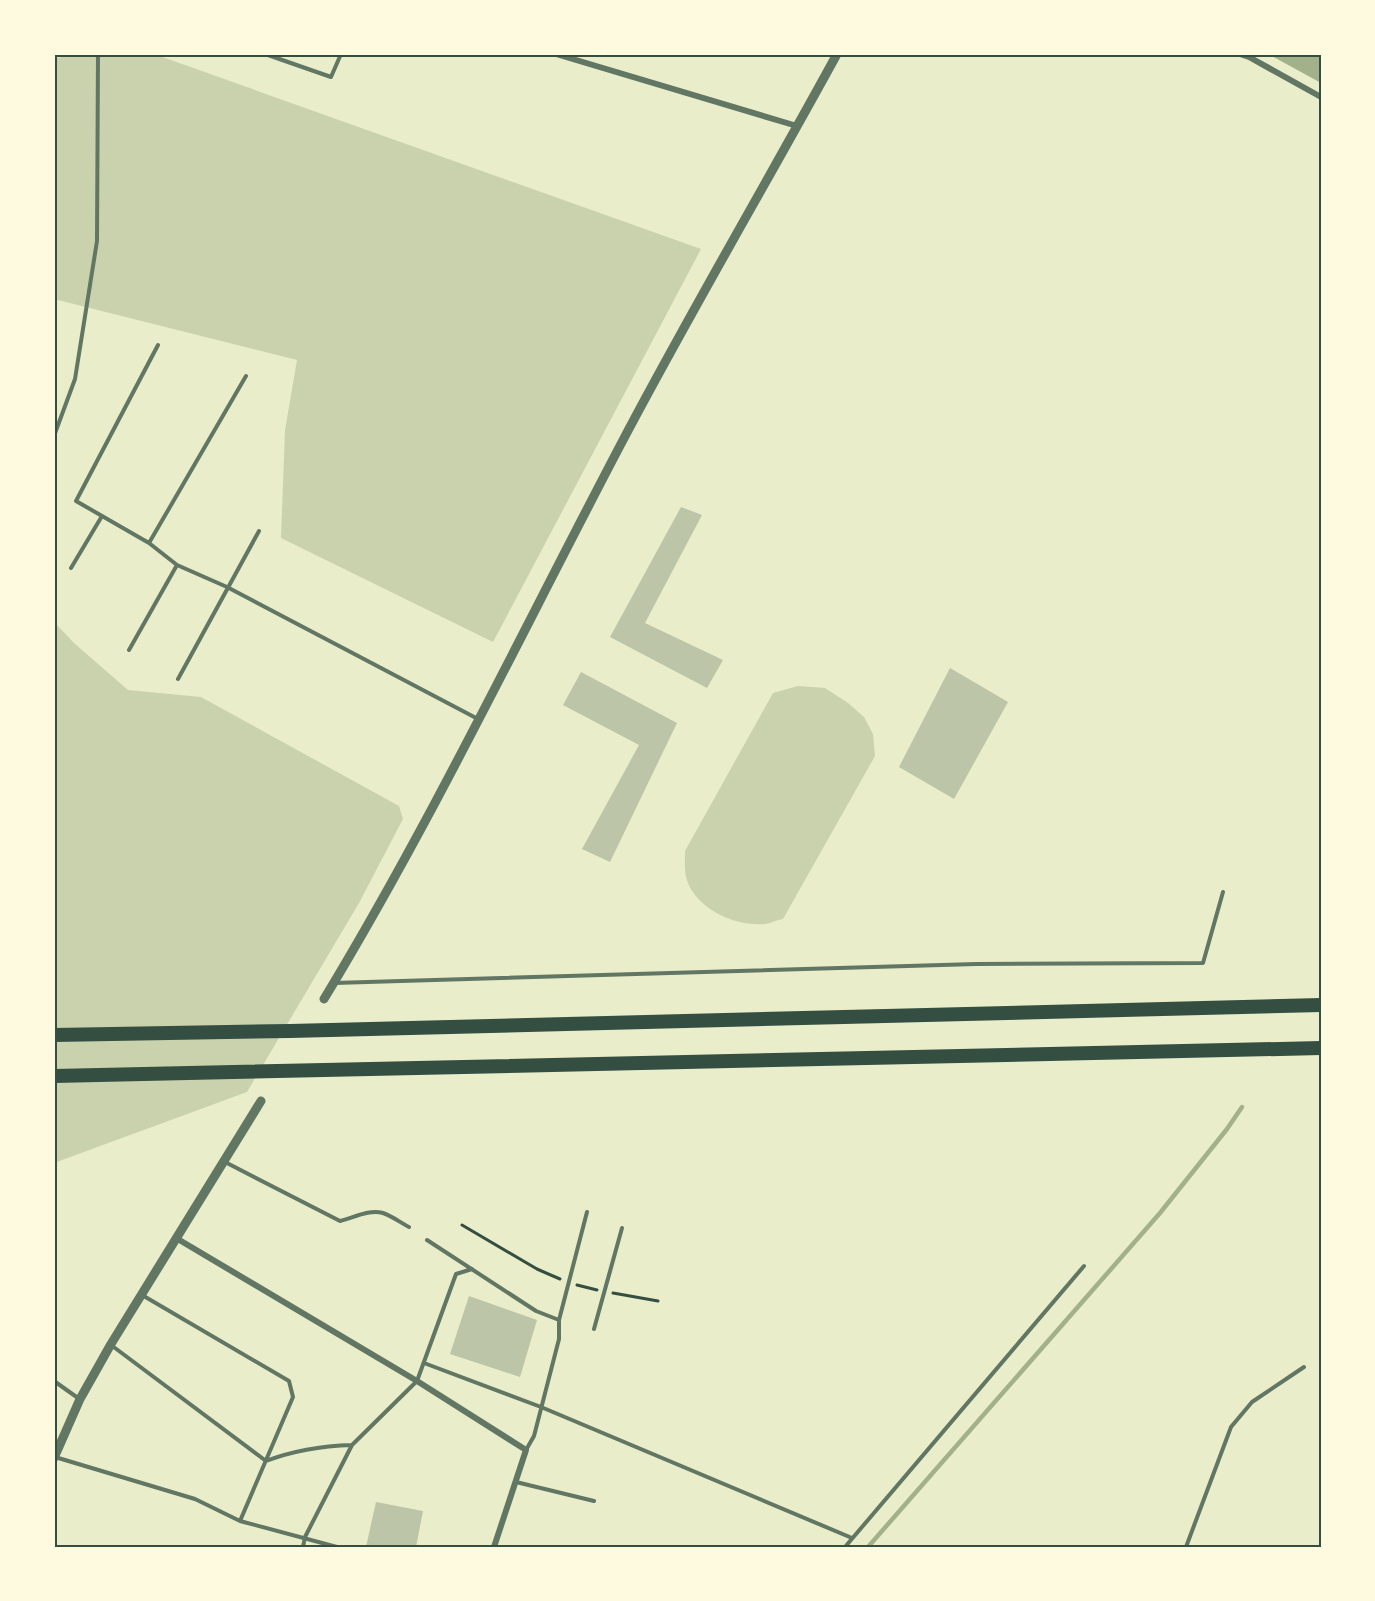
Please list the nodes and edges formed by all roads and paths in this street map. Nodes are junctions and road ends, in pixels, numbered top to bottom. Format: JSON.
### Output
{"nodes":[{"id":1,"x":98,"y":54,"type":"edge"},
{"id":2,"x":265,"y":54,"type":"edge"},
{"id":3,"x":341,"y":54,"type":"edge"},
{"id":4,"x":556,"y":54,"type":"edge"},
{"id":5,"x":837,"y":54,"type":"edge"},
{"id":6,"x":1240,"y":54,"type":"edge"},
{"id":7,"x":1321,"y":97,"type":"edge"},
{"id":8,"x":797,"y":126,"type":"junction"},
{"id":9,"x":158,"y":345,"type":"dead end"},
{"id":10,"x":246,"y":376,"type":"dead end"},
{"id":11,"x":54,"y":436,"type":"edge"},
{"id":12,"x":102,"y":516,"type":"junction"},
{"id":13,"x":259,"y":531,"type":"dead end"},
{"id":14,"x":149,"y":543,"type":"junction"},
{"id":15,"x":177,"y":565,"type":"junction"},
{"id":16,"x":71,"y":568,"type":"dead end"},
{"id":17,"x":227,"y":587,"type":"junction"},
{"id":18,"x":129,"y":650,"type":"dead end"},
{"id":19,"x":178,"y":679,"type":"dead end"},
{"id":20,"x":479,"y":720,"type":"junction"},
{"id":21,"x":1223,"y":892,"type":"dead end"},
{"id":22,"x":333,"y":984,"type":"junction"},
{"id":23,"x":324,"y":999,"type":"dead end"},
{"id":24,"x":1321,"y":1005,"type":"edge"},
{"id":25,"x":54,"y":1035,"type":"edge"},
{"id":26,"x":1321,"y":1048,"type":"edge"},
{"id":27,"x":54,"y":1076,"type":"edge"},
{"id":28,"x":261,"y":1101,"type":"dead end"},
{"id":29,"x":223,"y":1161,"type":"junction"},
{"id":30,"x":587,"y":1212,"type":"dead end"},
{"id":31,"x":462,"y":1225,"type":"dead end"},
{"id":32,"x":409,"y":1227,"type":"dead end"},
{"id":33,"x":622,"y":1228,"type":"dead end"},
{"id":34,"x":176,"y":1238,"type":"junction"},
{"id":35,"x":427,"y":1240,"type":"dead end"},
{"id":36,"x":1084,"y":1266,"type":"dead end"},
{"id":37,"x":471,"y":1269,"type":"junction"},
{"id":38,"x":568,"y":1282,"type":"junction"},
{"id":39,"x":604,"y":1292,"type":"junction"},
{"id":40,"x":142,"y":1295,"type":"junction"},
{"id":41,"x":658,"y":1301,"type":"dead end"},
{"id":42,"x":559,"y":1320,"type":"junction"},
{"id":43,"x":594,"y":1329,"type":"dead end"},
{"id":44,"x":111,"y":1344,"type":"junction"},
{"id":45,"x":424,"y":1363,"type":"junction"},
{"id":46,"x":1304,"y":1367,"type":"dead end"},
{"id":47,"x":417,"y":1381,"type":"junction"},
{"id":48,"x":54,"y":1382,"type":"edge"},
{"id":49,"x":80,"y":1399,"type":"junction"},
{"id":50,"x":541,"y":1407,"type":"junction"},
{"id":51,"x":352,"y":1445,"type":"junction"},
{"id":52,"x":526,"y":1450,"type":"junction"},
{"id":53,"x":54,"y":1458,"type":"edge"},
{"id":54,"x":266,"y":1461,"type":"junction"},
{"id":55,"x":516,"y":1482,"type":"junction"},
{"id":56,"x":594,"y":1501,"type":"dead end"},
{"id":57,"x":240,"y":1521,"type":"junction"},
{"id":58,"x":305,"y":1537,"type":"junction"},
{"id":59,"x":852,"y":1538,"type":"junction"},
{"id":60,"x":303,"y":1547,"type":"edge"},
{"id":61,"x":337,"y":1547,"type":"edge"},
{"id":62,"x":494,"y":1547,"type":"edge"},
{"id":63,"x":845,"y":1547,"type":"edge"},
{"id":64,"x":1186,"y":1547,"type":"edge"}],
"edges":[{"from":1,"to":11,"type":"lane"},
{"from":2,"to":3,"type":"lane"},
{"from":4,"to":8,"type":"street"},
{"from":5,"to":8,"type":"street"},
{"from":6,"to":7,"type":"street"},
{"from":8,"to":20,"type":"street"},
{"from":9,"to":12,"type":"lane"},
{"from":10,"to":14,"type":"lane"},
{"from":12,"to":14,"type":"lane"},
{"from":12,"to":16,"type":"lane"},
{"from":13,"to":17,"type":"lane"},
{"from":14,"to":15,"type":"lane"},
{"from":15,"to":17,"type":"lane"},
{"from":15,"to":18,"type":"lane"},
{"from":17,"to":19,"type":"lane"},
{"from":17,"to":20,"type":"lane"},
{"from":20,"to":22,"type":"street"},
{"from":21,"to":22,"type":"lane"},
{"from":22,"to":23,"type":"street"},
{"from":24,"to":25,"type":"highway"},
{"from":26,"to":27,"type":"highway"},
{"from":28,"to":29,"type":"street"},
{"from":29,"to":32,"type":"lane"},
{"from":29,"to":34,"type":"street"},
{"from":30,"to":38,"type":"lane"},
{"from":31,"to":38,"type":"path"},
{"from":33,"to":39,"type":"lane"},
{"from":34,"to":40,"type":"street"},
{"from":34,"to":47,"type":"street"},
{"from":35,"to":37,"type":"lane"},
{"from":36,"to":59,"type":"lane"},
{"from":37,"to":42,"type":"lane"},
{"from":37,"to":45,"type":"lane"},
{"from":38,"to":39,"type":"path"},
{"from":38,"to":42,"type":"lane"},
{"from":39,"to":41,"type":"path"},
{"from":39,"to":43,"type":"lane"},
{"from":40,"to":44,"type":"street"},
{"from":40,"to":54,"type":"lane"},
{"from":42,"to":50,"type":"lane"},
{"from":44,"to":49,"type":"street"},
{"from":44,"to":54,"type":"lane"},
{"from":45,"to":47,"type":"lane"},
{"from":45,"to":50,"type":"lane"},
{"from":46,"to":64,"type":"lane"},
{"from":47,"to":51,"type":"lane"},
{"from":47,"to":52,"type":"street"},
{"from":48,"to":49,"type":"lane"},
{"from":49,"to":53,"type":"street"},
{"from":50,"to":52,"type":"lane"},
{"from":50,"to":59,"type":"lane"},
{"from":51,"to":54,"type":"lane"},
{"from":51,"to":58,"type":"lane"},
{"from":52,"to":55,"type":"street"},
{"from":53,"to":57,"type":"lane"},
{"from":54,"to":57,"type":"lane"},
{"from":55,"to":56,"type":"lane"},
{"from":55,"to":62,"type":"street"},
{"from":57,"to":58,"type":"lane"},
{"from":58,"to":60,"type":"lane"},
{"from":58,"to":61,"type":"lane"},
{"from":59,"to":63,"type":"lane"}]}
